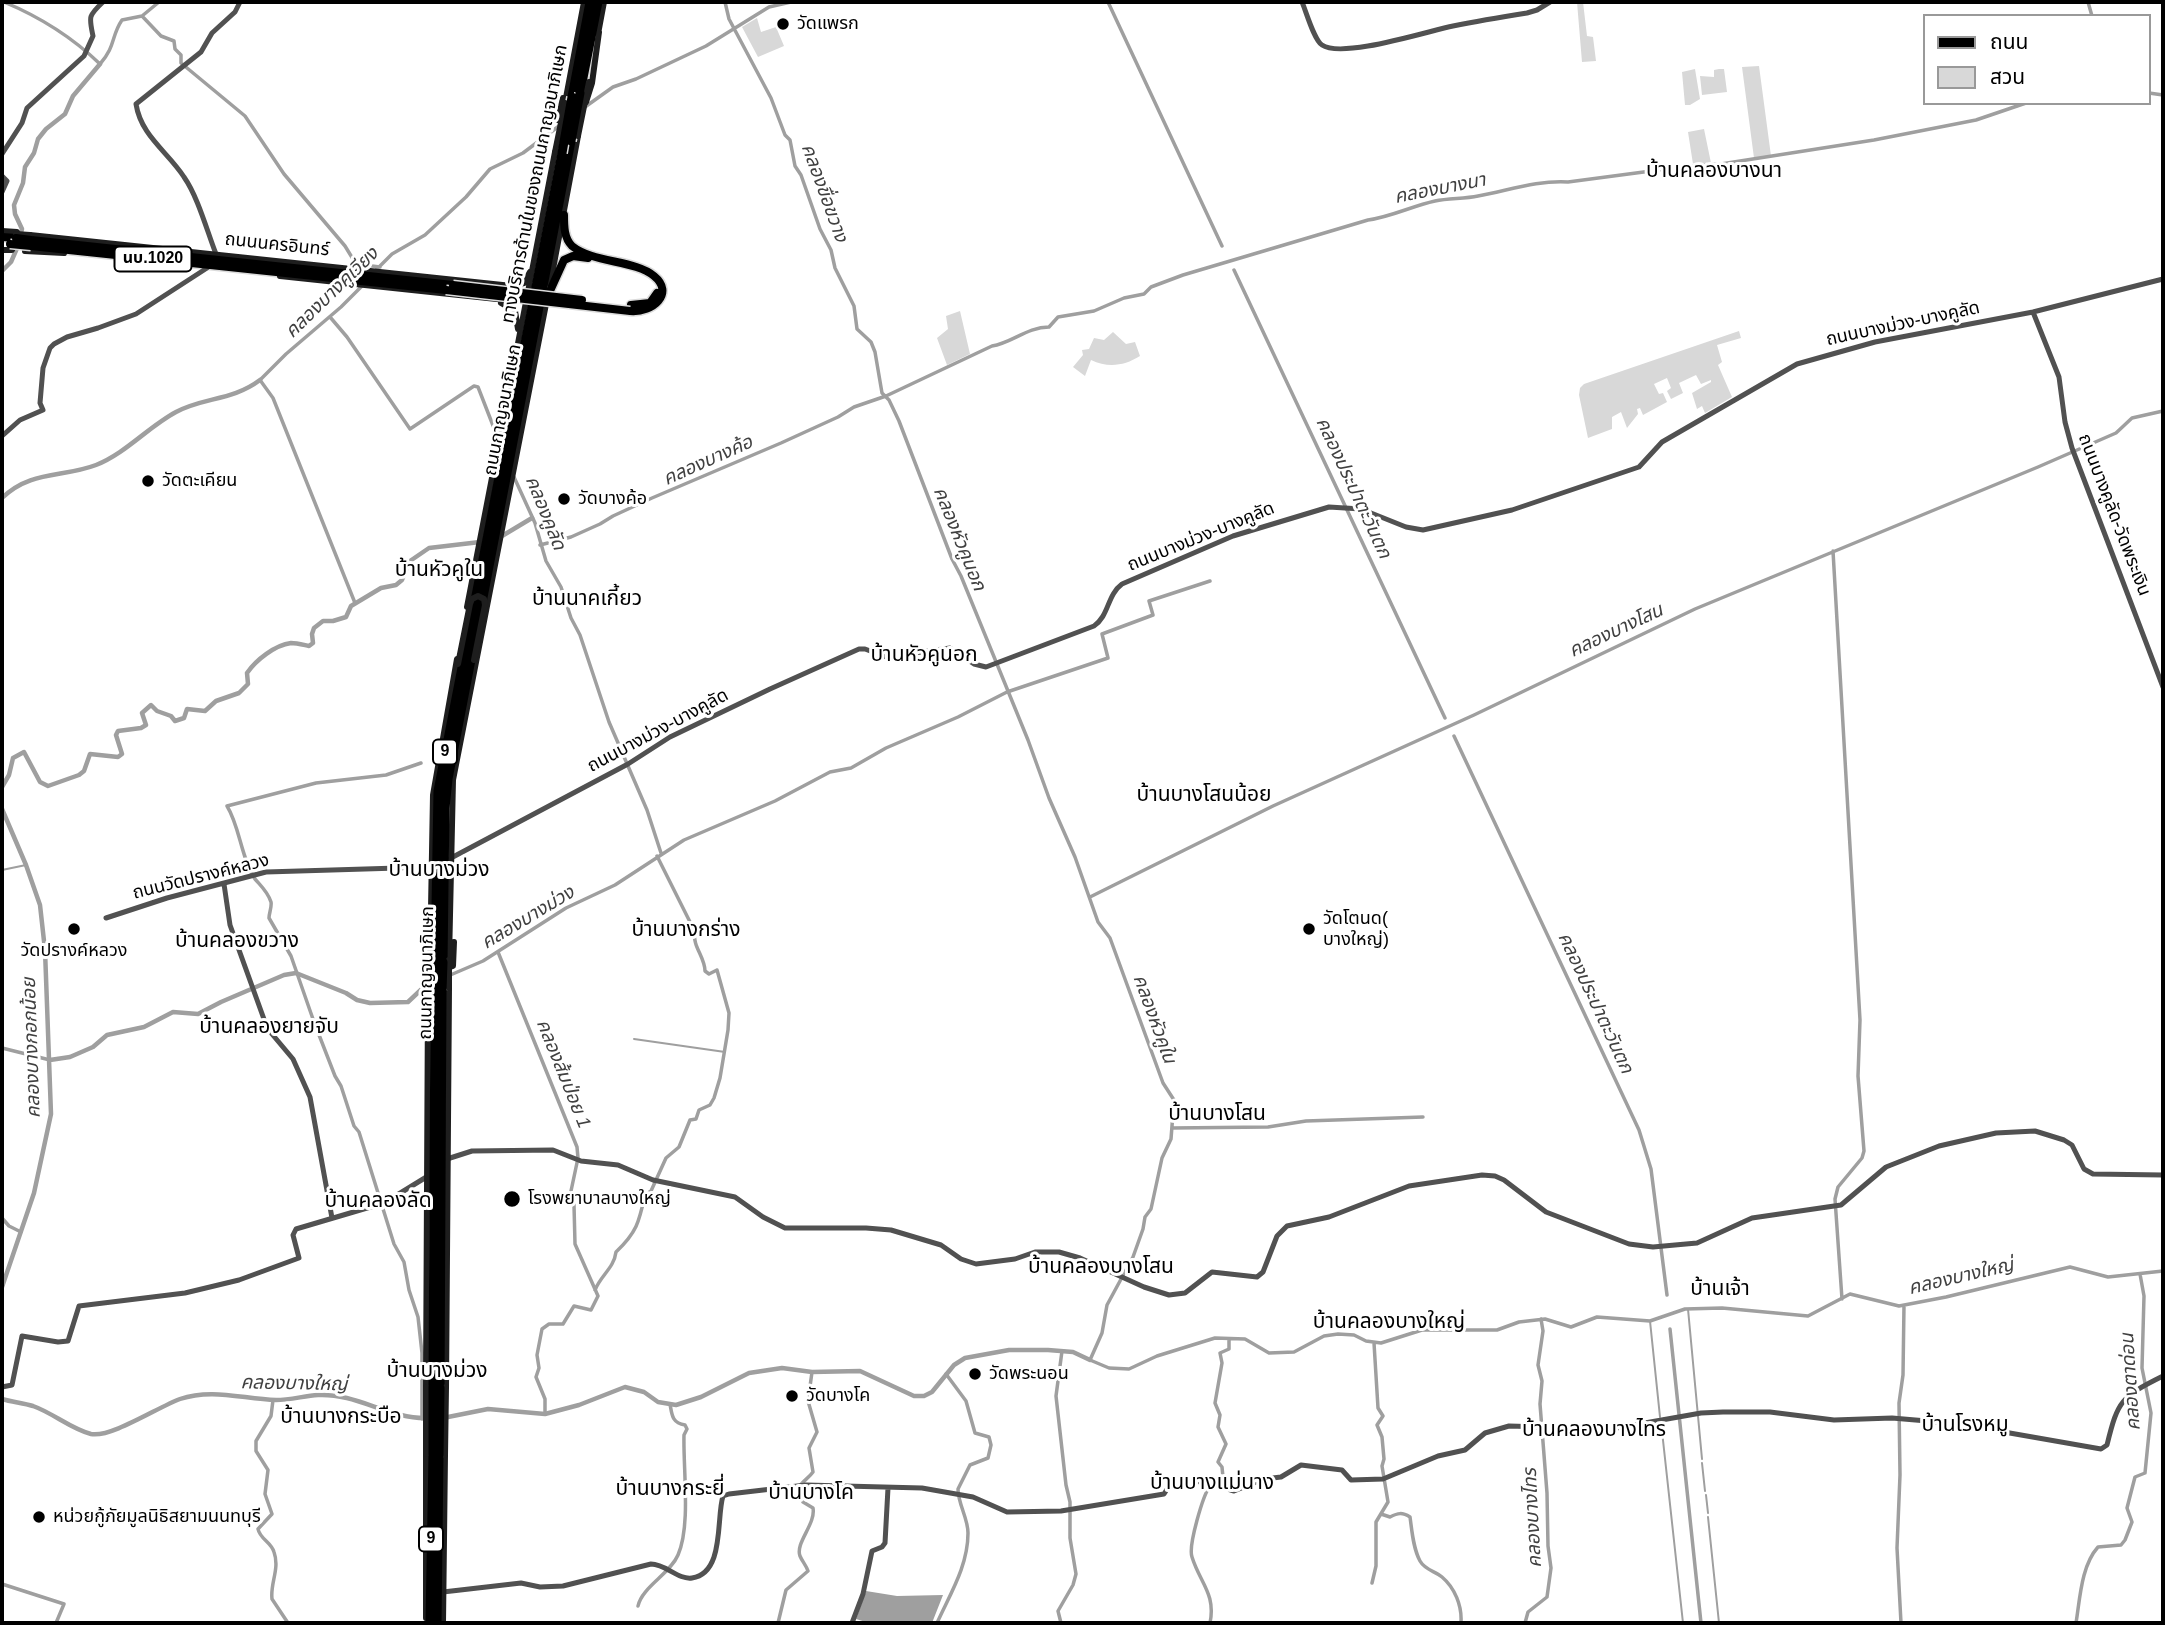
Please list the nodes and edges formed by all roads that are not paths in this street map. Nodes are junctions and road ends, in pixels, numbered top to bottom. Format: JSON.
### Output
{"nodes":[{"id":1,"x":103,"y":2,"type":"edge"},
{"id":2,"x":240,"y":2,"type":"edge"},
{"id":3,"x":599,"y":2,"type":"edge"},
{"id":4,"x":604,"y":2,"type":"edge"},
{"id":5,"x":1302,"y":2,"type":"edge"},
{"id":6,"x":1550,"y":2,"type":"edge"},
{"id":7,"x":586,"y":4,"type":"edge"},
{"id":8,"x":599,"y":32,"type":"junction"},
{"id":9,"x":573,"y":58,"type":"junction"},
{"id":10,"x":572,"y":98,"type":"junction"},
{"id":11,"x":575,"y":138,"type":"junction"},
{"id":12,"x":559,"y":152,"type":"junction"},
{"id":13,"x":2,"y":154,"type":"edge"},
{"id":14,"x":2,"y":176,"type":"edge"},
{"id":15,"x":2,"y":192,"type":"edge"},
{"id":16,"x":564,"y":215,"type":"junction"},
{"id":17,"x":2,"y":234,"type":"edge"},
{"id":18,"x":75,"y":239,"type":"junction"},
{"id":19,"x":31,"y":243,"type":"junction"},
{"id":20,"x":8,"y":244,"type":"edge"},
{"id":21,"x":557,"y":248,"type":"junction"},
{"id":22,"x":70,"y":253,"type":"junction"},
{"id":23,"x":216,"y":254,"type":"junction"},
{"id":24,"x":231,"y":255,"type":"junction"},
{"id":25,"x":534,"y":261,"type":"junction"},
{"id":26,"x":257,"y":263,"type":"junction"},
{"id":27,"x":207,"y":268,"type":"junction"},
{"id":28,"x":275,"y":272,"type":"junction"},
{"id":29,"x":253,"y":273,"type":"junction"},
{"id":30,"x":437,"y":278,"type":"junction"},
{"id":31,"x":545,"y":278,"type":"junction"},
{"id":32,"x":371,"y":279,"type":"junction"},
{"id":33,"x":2163,"y":279,"type":"edge"},
{"id":34,"x":404,"y":282,"type":"junction"},
{"id":35,"x":512,"y":286,"type":"junction"},
{"id":36,"x":446,"y":290,"type":"junction"},
{"id":37,"x":549,"y":293,"type":"junction"},
{"id":38,"x":493,"y":300,"type":"junction"},
{"id":39,"x":631,"y":308,"type":"junction"},
{"id":40,"x":2033,"y":312,"type":"junction"},
{"id":41,"x":518,"y":345,"type":"junction"},
{"id":42,"x":2,"y":436,"type":"edge"},
{"id":43,"x":502,"y":445,"type":"junction"},
{"id":44,"x":507,"y":459,"type":"junction"},
{"id":45,"x":512,"y":472,"type":"junction"},
{"id":46,"x":494,"y":501,"type":"junction"},
{"id":47,"x":485,"y":519,"type":"junction"},
{"id":48,"x":490,"y":541,"type":"junction"},
{"id":49,"x":496,"y":566,"type":"junction"},
{"id":50,"x":486,"y":583,"type":"junction"},
{"id":51,"x":2163,"y":687,"type":"edge"},
{"id":52,"x":466,"y":719,"type":"junction"},
{"id":53,"x":446,"y":721,"type":"junction"},
{"id":54,"x":450,"y":858,"type":"junction"},
{"id":55,"x":431,"y":867,"type":"junction"},
{"id":56,"x":224,"y":884,"type":"junction"},
{"id":57,"x":450,"y":909,"type":"junction"},
{"id":58,"x":430,"y":915,"type":"junction"},
{"id":59,"x":106,"y":918,"type":"dead end"},
{"id":60,"x":439,"y":963,"type":"junction"},
{"id":61,"x":439,"y":991,"type":"junction"},
{"id":62,"x":449,"y":1035,"type":"junction"},
{"id":63,"x":429,"y":1040,"type":"junction"},
{"id":64,"x":428,"y":1068,"type":"junction"},
{"id":65,"x":448,"y":1093,"type":"junction"},
{"id":66,"x":434,"y":1100,"type":"junction"},
{"id":67,"x":440,"y":1124,"type":"junction"},
{"id":68,"x":447,"y":1159,"type":"junction"},
{"id":69,"x":2163,"y":1175,"type":"edge"},
{"id":70,"x":428,"y":1176,"type":"junction"},
{"id":71,"x":332,"y":1218,"type":"junction"},
{"id":72,"x":438,"y":1293,"type":"junction"},
{"id":73,"x":427,"y":1326,"type":"junction"},
{"id":74,"x":446,"y":1332,"type":"junction"},
{"id":75,"x":2163,"y":1376,"type":"edge"},
{"id":76,"x":2,"y":1387,"type":"edge"},
{"id":77,"x":436,"y":1387,"type":"junction"},
{"id":78,"x":436,"y":1454,"type":"junction"},
{"id":79,"x":888,"y":1488,"type":"junction"},
{"id":80,"x":425,"y":1513,"type":"junction"},
{"id":81,"x":444,"y":1519,"type":"junction"},
{"id":82,"x":443,"y":1592,"type":"junction"},
{"id":83,"x":441,"y":1622,"type":"edge"},
{"id":84,"x":428,"y":1623,"type":"edge"},
{"id":85,"x":852,"y":1623,"type":"edge"}],
"edges":[{"from":1,"to":13,"type":"street"},
{"from":2,"to":23,"type":"street"},
{"from":3,"to":8,"type":"highway"},
{"from":3,"to":10,"type":"highway","name":"ถนนกาญจนาภิเษก","number":"9"},
{"from":4,"to":8,"type":"main road"},
{"from":5,"to":6,"type":"street"},
{"from":7,"to":9,"type":"main road","name":"ทางบริการด้านในของถนนกาญจนาภิเษก"},
{"from":7,"to":10,"type":"highway","name":"ถนนกาญจนาภิเษก","number":"9"},
{"from":8,"to":9,"type":"main road"},
{"from":8,"to":11,"type":"main road","bridge":true},
{"from":9,"to":10,"type":"main road","name":"ทางบริการด้านในของถนนกาญจนาภิเษก"},
{"from":10,"to":11,"type":"highway","name":"ถนนกาญจนาภิเษก","number":"9","bridge":true},
{"from":10,"to":12,"type":"highway","name":"ถนนกาญจนาภิเษก","number":"9","bridge":true},
{"from":11,"to":16,"type":"main road"},
{"from":11,"to":31,"type":"highway","name":"ถนนกาญจนาภิเษก","number":"9"},
{"from":12,"to":25,"type":"main road","name":"ทางบริการด้านในของถนนกาญจนาภิเษก"},
{"from":12,"to":43,"type":"highway","name":"ถนนกาญจนาภิเษก","number":"9"},
{"from":14,"to":15,"type":"street"},
{"from":16,"to":21,"type":"main road"},
{"from":16,"to":39,"type":"main road"},
{"from":17,"to":20,"type":"main road","name":"ถนนนครอินทร์","number":"นบ.1020"},
{"from":17,"to":20,"type":"main road"},
{"from":18,"to":19,"type":"main road","name":"ถนนนครอินทร์","number":"นบ.1020"},
{"from":18,"to":22,"type":"main road"},
{"from":18,"to":23,"type":"main road","name":"ถนนนครอินทร์","number":"นบ.1020"},
{"from":19,"to":20,"type":"main road","name":"ถนนนครอินทร์","number":"นบ.1020","bridge":true},
{"from":19,"to":22,"type":"main road","name":"ถนนนครอินทร์","number":"นบ.1020"},
{"from":19,"to":26,"type":"main road","name":"ถนนนครอินทร์","number":"นบ.1020"},
{"from":19,"to":28,"type":"main road","name":"ถนนนครอินทร์","number":"นบ.1020"},
{"from":21,"to":31,"type":"highway"},
{"from":21,"to":37,"type":"main road"},
{"from":22,"to":27,"type":"main road","name":"ถนนนครอินทร์","number":"นบ.1020"},
{"from":23,"to":24,"type":"main road","name":"ถนนนครอินทร์","number":"นบ.1020"},
{"from":24,"to":26,"type":"main road"},
{"from":24,"to":32,"type":"main road","name":"ถนนนครอินทร์","number":"นบ.1020"},
{"from":25,"to":35,"type":"main road"},
{"from":25,"to":41,"type":"main road","name":"ทางบริการด้านในของถนนกาญจนาภิเษก"},
{"from":26,"to":32,"type":"main road","name":"ถนนนครอินทร์","number":"นบ.1020"},
{"from":27,"to":29,"type":"main road","name":"ถนนนครอินทร์","number":"นบ.1020"},
{"from":27,"to":42,"type":"street"},
{"from":28,"to":29,"type":"main road"},
{"from":28,"to":32,"type":"main road","name":"ถนนนครอินทร์","number":"นบ.1020"},
{"from":29,"to":32,"type":"main road","name":"ถนนนครอินทร์","number":"นบ.1020"},
{"from":30,"to":32,"type":"main road","name":"ถนนนครอินทร์","number":"นบ.1020"},
{"from":30,"to":34,"type":"main road"},
{"from":30,"to":35,"type":"main road","name":"ถนนนครอินทร์","number":"นบ.1020"},
{"from":31,"to":44,"type":"highway","name":"ถนนกาญจนาภิเษก","number":"9"},
{"from":32,"to":34,"type":"main road","name":"ถนนนครอินทร์","number":"นบ.1020"},
{"from":32,"to":36,"type":"main road","name":"ถนนนครอินทร์","number":"นบ.1020"},
{"from":33,"to":40,"type":"street","name":"ถนนบางม่วง-บางคูลัด"},
{"from":34,"to":36,"type":"main road","name":"ถนนนครอินทร์","number":"นบ.1020"},
{"from":34,"to":36,"type":"main road"},
{"from":35,"to":38,"type":"main road"},
{"from":36,"to":38,"type":"main road","number":"นบ.1020"},
{"from":36,"to":39,"type":"main road","bridge":true},
{"from":37,"to":39,"type":"main road"},
{"from":37,"to":45,"type":"main road"},
{"from":38,"to":41,"type":"main road"},
{"from":40,"to":51,"type":"street","name":"ถนนบางคูลัด-วัดพระเงิน"},
{"from":40,"to":54,"type":"street","name":"ถนนบางม่วง-บางคูลัด"},
{"from":41,"to":43,"type":"main road","name":"ทางบริการด้านในของถนนกาญจนาภิเษก"},
{"from":43,"to":44,"type":"highway","name":"ถนนกาญจนาภิเษก","number":"9"},
{"from":43,"to":47,"type":"main road","name":"ทางบริการด้านในของถนนกาญจนาภิเษก"},
{"from":44,"to":45,"type":"highway","name":"ถนนกาญจนาภิเษก","number":"9"},
{"from":44,"to":46,"type":"highway","name":"ถนนกาญจนาภิเษก","number":"9"},
{"from":45,"to":48,"type":"highway","name":"ถนนกาญจนาภิเษก","number":"9"},
{"from":46,"to":47,"type":"highway"},
{"from":46,"to":48,"type":"highway","name":"ถนนกาญจนาภิเษก","number":"9"},
{"from":47,"to":48,"type":"main road","name":"ทางบริการด้านในของถนนกาญจนาภิเษก"},
{"from":48,"to":49,"type":"main road"},
{"from":48,"to":50,"type":"highway","name":"ถนนกาญจนาภิเษก","number":"9"},
{"from":48,"to":53,"type":"main road","name":"ทางบริการด้านในของถนนกาญจนาภิเษก"},
{"from":48,"to":60,"type":"highway","name":"ถนนกาญจนาภิเษก","number":"9"},
{"from":49,"to":50,"type":"highway"},
{"from":49,"to":52,"type":"main road"},
{"from":50,"to":60,"type":"highway","name":"ถนนกาญจนาภิเษก","number":"9"},
{"from":52,"to":53,"type":"main road","bridge":true},
{"from":52,"to":54,"type":"main road"},
{"from":53,"to":55,"type":"main road","name":"ทางบริการด้านในของถนนกาญจนาภิเษก"},
{"from":54,"to":57,"type":"main road"},
{"from":55,"to":56,"type":"street","name":"ถนนวัดปรางค์หลวง"},
{"from":55,"to":58,"type":"main road","name":"ทางบริการด้านในของถนนกาญจนาภิเษก"},
{"from":56,"to":59,"type":"street","name":"ถนนวัดปรางค์หลวง"},
{"from":56,"to":71,"type":"street"},
{"from":57,"to":58,"type":"main road"},
{"from":57,"to":60,"type":"main road"},
{"from":58,"to":60,"type":"main road","name":"ทางบริการด้านในของถนนกาญจนาภิเษก"},
{"from":60,"to":61,"type":"highway","name":"ถนนกาญจนาภิเษก","number":"9","bridge":true},
{"from":60,"to":61,"type":"main road","name":"ทางบริการด้านในของถนนกาญจนาภิเษก","bridge":true},
{"from":61,"to":62,"type":"main road"},
{"from":61,"to":63,"type":"main road","name":"ทางบริการด้านในของถนนกาญจนาภิเษก"},
{"from":61,"to":66,"type":"highway","name":"ถนนกาญจนาภิเษก","number":"9"},
{"from":61,"to":67,"type":"highway","name":"ถนนกาญจนาภิเษก","number":"9"},
{"from":62,"to":63,"type":"main road"},
{"from":62,"to":65,"type":"main road"},
{"from":63,"to":64,"type":"main road","name":"ทางบริการด้านในของถนนกาญจนาภิเษก"},
{"from":64,"to":66,"type":"highway"},
{"from":64,"to":70,"type":"main road","name":"ทางบริการด้านในของถนนกาญจนาภิเษก"},
{"from":65,"to":67,"type":"highway"},
{"from":65,"to":68,"type":"main road"},
{"from":66,"to":72,"type":"highway","name":"ถนนกาญจนาภิเษก","number":"9"},
{"from":67,"to":72,"type":"highway","name":"ถนนกาญจนาภิเษก","number":"9"},
{"from":68,"to":69,"type":"street"},
{"from":68,"to":74,"type":"main road"},
{"from":70,"to":71,"type":"street"},
{"from":70,"to":73,"type":"main road","name":"ทางบริการด้านในของถนนกาญจนาภิเษก"},
{"from":71,"to":76,"type":"street"},
{"from":72,"to":73,"type":"highway"},
{"from":72,"to":74,"type":"highway"},
{"from":72,"to":77,"type":"highway","name":"ถนนกาญจนาภิเษก","number":"9"},
{"from":73,"to":77,"type":"main road","name":"ทางบริการด้านในของถนนกาญจนาภิเษก"},
{"from":74,"to":77,"type":"main road"},
{"from":75,"to":79,"type":"street"},
{"from":77,"to":78,"type":"highway","name":"ถนนกาญจนาภิเษก","number":"9","bridge":true},
{"from":78,"to":80,"type":"main road"},
{"from":78,"to":81,"type":"main road"},
{"from":78,"to":83,"type":"highway","name":"ถนนกาญจนาภิเษก","number":"9"},
{"from":78,"to":84,"type":"highway","name":"ถนนกาญจนาภิเษก","number":"9"},
{"from":79,"to":82,"type":"street"},
{"from":79,"to":85,"type":"street"},
{"from":80,"to":81,"type":"main road"},
{"from":80,"to":84,"type":"main road"},
{"from":81,"to":82,"type":"main road"},
{"from":82,"to":83,"type":"main road"}]}
